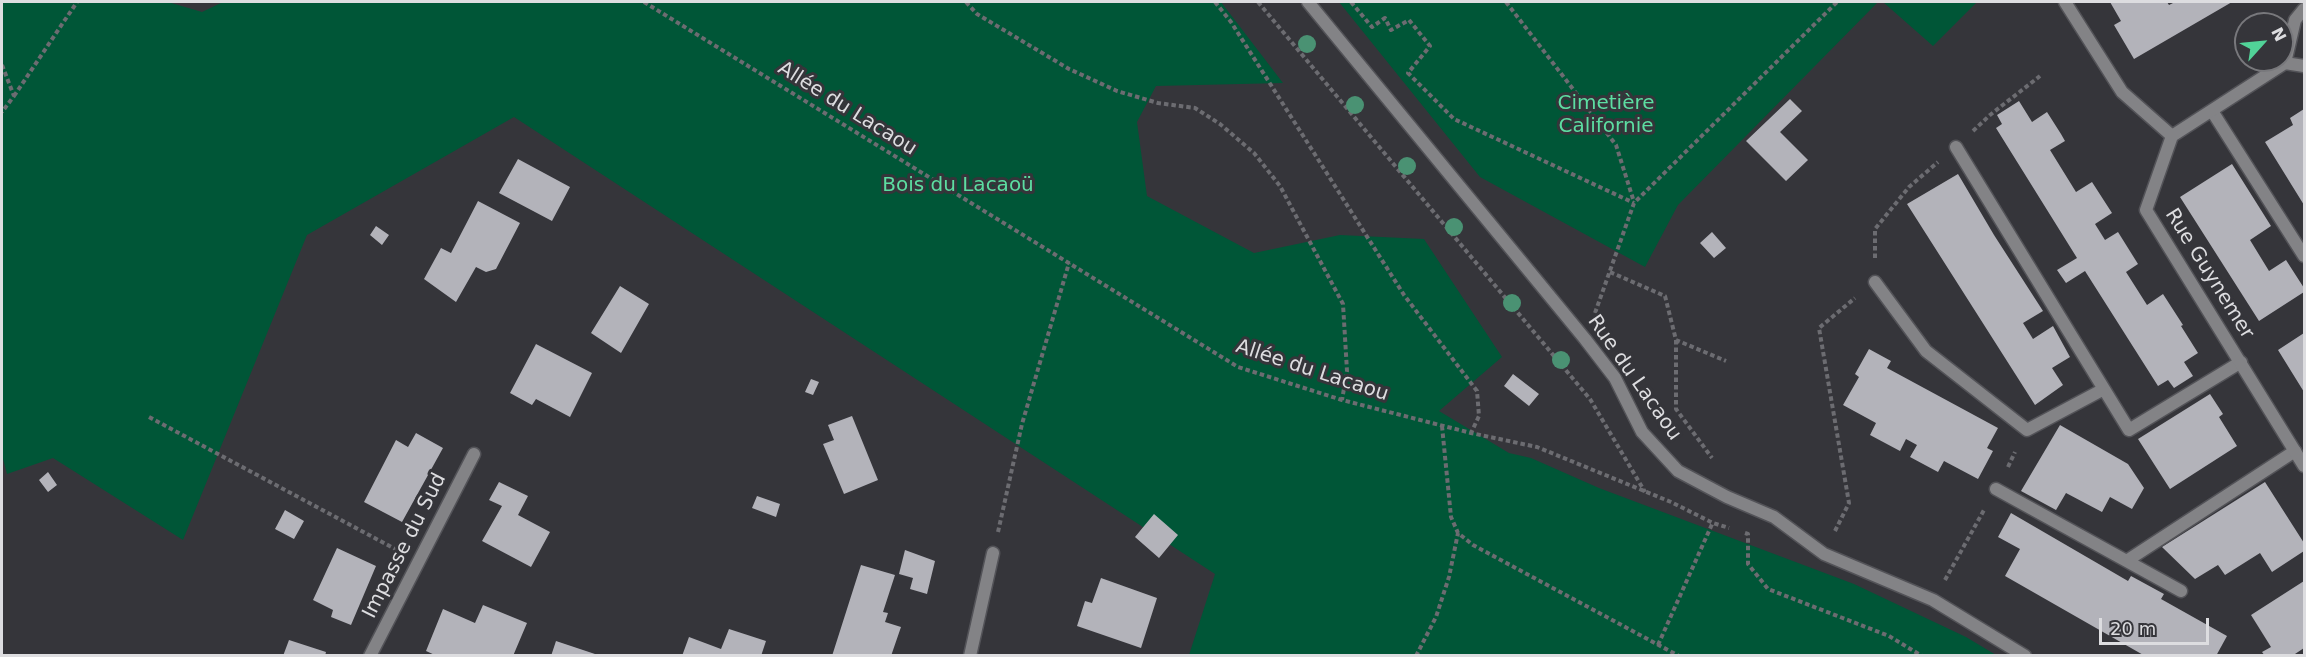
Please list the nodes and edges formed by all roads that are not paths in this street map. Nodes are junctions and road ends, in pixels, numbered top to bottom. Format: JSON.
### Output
{"nodes":[{"id":1,"x":1308,"y":2,"type":"edge"},
{"id":2,"x":2065,"y":2,"type":"edge"},
{"id":3,"x":2304,"y":9,"type":"edge"},
{"id":4,"x":2294,"y":24,"type":"edge"},
{"id":5,"x":2271,"y":72,"type":"edge"},
{"id":6,"x":2212,"y":111,"type":"junction"},
{"id":7,"x":2172,"y":136,"type":"junction"},
{"id":8,"x":1956,"y":147,"type":"road end"},
{"id":9,"x":2304,"y":256,"type":"edge"},
{"id":10,"x":1875,"y":282,"type":"road end"},
{"id":11,"x":2241,"y":362,"type":"junction"},
{"id":12,"x":2104,"y":389,"type":"junction"},
{"id":13,"x":2295,"y":451,"type":"junction"},
{"id":14,"x":474,"y":454,"type":"dead end"},
{"id":15,"x":2304,"y":466,"type":"edge"},
{"id":16,"x":1996,"y":489,"type":"road end"},
{"id":17,"x":993,"y":553,"type":"road end"},
{"id":18,"x":2128,"y":560,"type":"junction"},
{"id":19,"x":2181,"y":591,"type":"dead end"},
{"id":20,"x":370,"y":656,"type":"edge"},
{"id":21,"x":970,"y":656,"type":"edge"},
{"id":22,"x":2025,"y":656,"type":"edge"}],
"edges":[{"from":1,"to":22,"type":"street","name":"Rue du Lacaou"},
{"from":2,"to":7,"type":"street"},
{"from":3,"to":4,"type":"street"},
{"from":5,"to":6,"type":"street"},
{"from":6,"to":7,"type":"street"},
{"from":6,"to":9,"type":"street"},
{"from":7,"to":11,"type":"street","name":"Rue Guynemer"},
{"from":8,"to":12,"type":"street"},
{"from":10,"to":12,"type":"street"},
{"from":11,"to":12,"type":"street"},
{"from":11,"to":13,"type":"street","name":"Rue Guynemer"},
{"from":13,"to":15,"type":"street","name":"Rue Guynemer"},
{"from":13,"to":18,"type":"street"},
{"from":14,"to":20,"type":"street","name":"Impasse du Sud"},
{"from":16,"to":18,"type":"street"},
{"from":17,"to":21,"type":"street"},
{"from":18,"to":19,"type":"street"}]}
